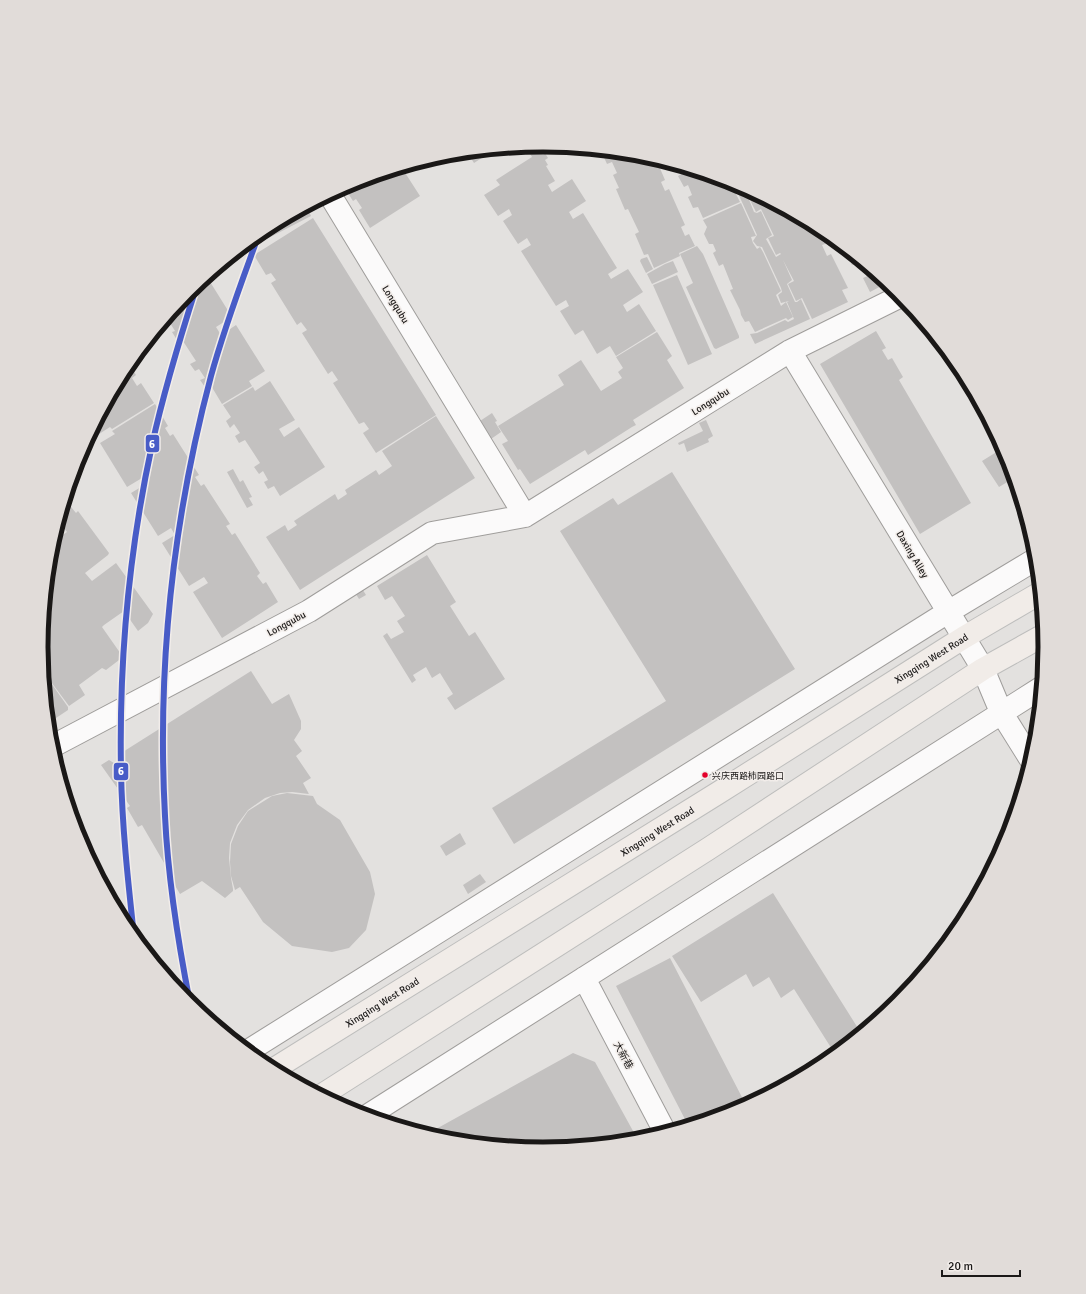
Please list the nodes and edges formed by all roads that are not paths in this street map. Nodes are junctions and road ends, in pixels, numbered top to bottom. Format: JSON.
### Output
{"nodes":[{"id":1,"x":333,"y":199,"type":"edge"},
{"id":2,"x":895,"y":299,"type":"edge"},
{"id":3,"x":790,"y":351,"type":"junction"},
{"id":4,"x":525,"y":516,"type":"junction"},
{"id":5,"x":1030,"y":562,"type":"edge"},
{"id":6,"x":1035,"y":596,"type":"edge"},
{"id":7,"x":948,"y":612,"type":"junction"},
{"id":8,"x":963,"y":638,"type":"junction"},
{"id":9,"x":1038,"y":639,"type":"edge"},
{"id":10,"x":984,"y":669,"type":"junction"},
{"id":11,"x":1036,"y":691,"type":"edge"},
{"id":12,"x":1001,"y":712,"type":"junction"},
{"id":13,"x":58,"y":743,"type":"edge"},
{"id":14,"x":1026,"y":752,"type":"edge"},
{"id":15,"x":584,"y":978,"type":"junction"},
{"id":16,"x":253,"y":1048,"type":"edge"},
{"id":17,"x":279,"y":1066,"type":"edge"},
{"id":18,"x":327,"y":1092,"type":"edge"},
{"id":19,"x":374,"y":1112,"type":"edge"},
{"id":20,"x":662,"y":1127,"type":"edge"}],
"edges":[{"from":1,"to":4,"type":"street","name":"Longqubu"},
{"from":2,"to":3,"type":"street","name":"Longqubu"},
{"from":3,"to":4,"type":"street","name":"Longqubu"},
{"from":3,"to":7,"type":"street","name":"Daxing Alley"},
{"from":4,"to":13,"type":"street","name":"Longqubu"},
{"from":5,"to":7,"type":"street"},
{"from":6,"to":8,"type":"main road","name":"Xingqing West Road"},
{"from":7,"to":8,"type":"street","name":"Daxing Alley"},
{"from":7,"to":16,"type":"street"},
{"from":8,"to":10,"type":"street","name":"Daxing Alley"},
{"from":8,"to":17,"type":"main road","name":"Xingqing West Road"},
{"from":9,"to":10,"type":"main road"},
{"from":10,"to":12,"type":"street","name":"Daxing Alley"},
{"from":10,"to":18,"type":"main road"},
{"from":11,"to":12,"type":"street"},
{"from":12,"to":14,"type":"street","name":"Daxing Alley"},
{"from":12,"to":15,"type":"street"},
{"from":15,"to":19,"type":"street"},
{"from":15,"to":20,"type":"street","name":"大新巷"}]}
